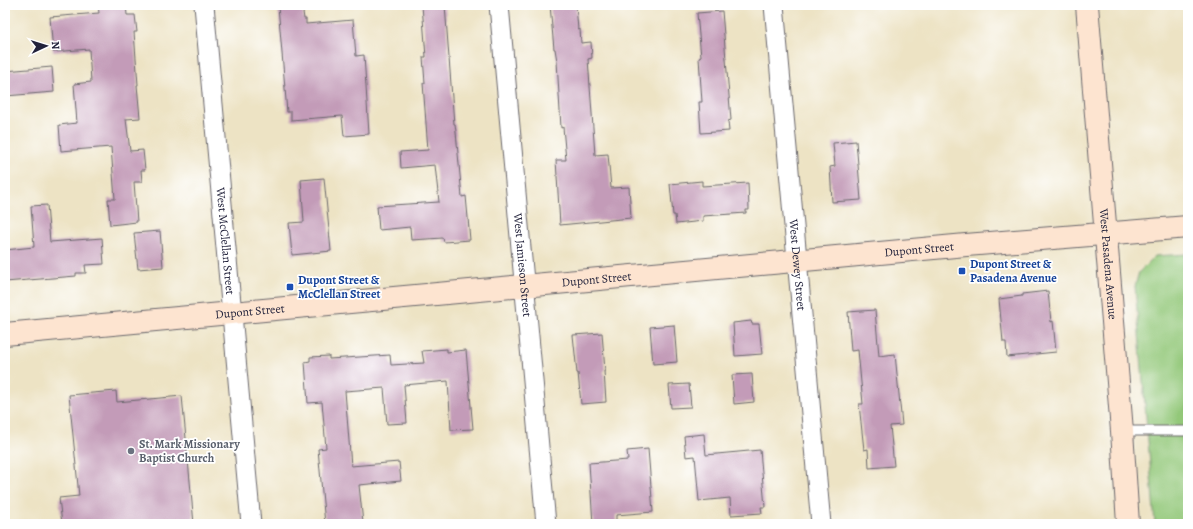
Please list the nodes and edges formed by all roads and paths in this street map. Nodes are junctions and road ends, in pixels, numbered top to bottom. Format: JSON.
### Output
{"nodes":[{"id":1,"x":204,"y":5,"type":"edge"},
{"id":2,"x":499,"y":5,"type":"edge"},
{"id":3,"x":774,"y":5,"type":"edge"},
{"id":4,"x":1087,"y":5,"type":"edge"},
{"id":5,"x":1188,"y":227,"type":"edge"},
{"id":6,"x":1105,"y":233,"type":"junction"},
{"id":7,"x":797,"y":261,"type":"junction"},
{"id":8,"x":525,"y":287,"type":"junction"},
{"id":9,"x":232,"y":313,"type":"junction"},
{"id":10,"x":5,"y":334,"type":"edge"},
{"id":11,"x":1122,"y":431,"type":"junction"},
{"id":12,"x":1188,"y":431,"type":"edge"},
{"id":13,"x":251,"y":524,"type":"edge"},
{"id":14,"x":546,"y":524,"type":"edge"},
{"id":15,"x":821,"y":524,"type":"edge"},
{"id":16,"x":1128,"y":524,"type":"edge"}],
"edges":[{"from":1,"to":9,"type":"street","name":"West McClellan Street"},
{"from":2,"to":8,"type":"street","name":"West Jamieson Street"},
{"from":3,"to":7,"type":"street","name":"West Dewey Street"},
{"from":4,"to":6,"type":"street","name":"West Pasadena Avenue"},
{"from":5,"to":6,"type":"street","name":"Dupont Street"},
{"from":6,"to":7,"type":"street","name":"Dupont Street"},
{"from":6,"to":11,"type":"street","name":"West Pasadena Avenue"},
{"from":7,"to":8,"type":"street","name":"Dupont Street"},
{"from":7,"to":15,"type":"street","name":"West Dewey Street"},
{"from":8,"to":9,"type":"street","name":"Dupont Street"},
{"from":8,"to":14,"type":"street","name":"West Jamieson Street"},
{"from":9,"to":10,"type":"street","name":"Dupont Street"},
{"from":9,"to":13,"type":"street","name":"West McClellan Street"},
{"from":11,"to":12,"type":"lane"},
{"from":11,"to":16,"type":"street","name":"West Pasadena Avenue"}]}
